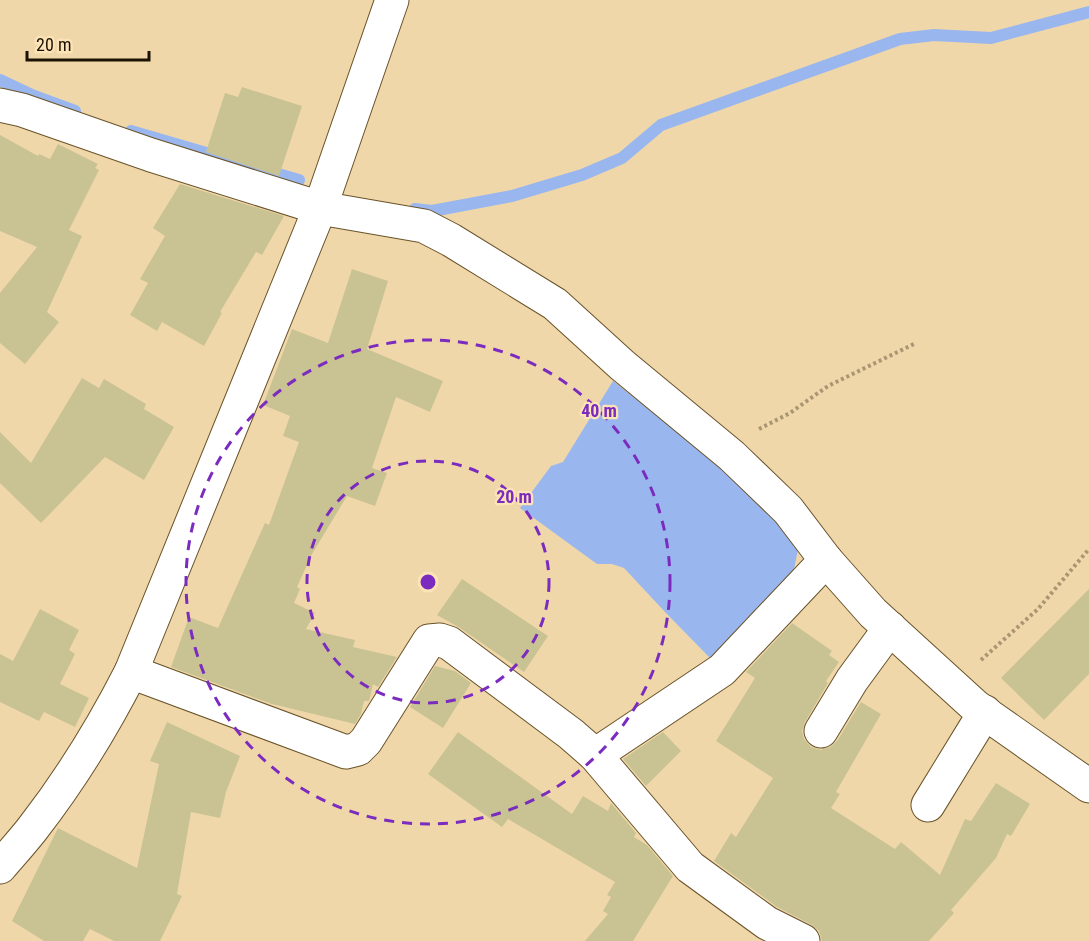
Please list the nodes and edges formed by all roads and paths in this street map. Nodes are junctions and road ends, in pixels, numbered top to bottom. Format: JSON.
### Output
{"nodes":[{"id":1,"x":392,"y":0,"type":"edge"},
{"id":2,"x":0,"y":105,"type":"edge"},
{"id":3,"x":320,"y":208,"type":"junction"},
{"id":4,"x":916,"y":343,"type":"dead end"},
{"id":5,"x":726,"y":451,"type":"junction"},
{"id":6,"x":1089,"y":549,"type":"edge"},
{"id":7,"x":826,"y":561,"type":"junction"},
{"id":8,"x":890,"y":628,"type":"junction"},
{"id":9,"x":131,"y":672,"type":"junction"},
{"id":10,"x":952,"y":685,"type":"junction"},
{"id":11,"x":985,"y":712,"type":"junction"},
{"id":12,"x":821,"y":731,"type":"dead end"},
{"id":13,"x":595,"y":755,"type":"junction"},
{"id":14,"x":1089,"y":786,"type":"edge"},
{"id":15,"x":928,"y":805,"type":"dead end"},
{"id":16,"x":6,"y":847,"type":"edge"},
{"id":17,"x":803,"y":941,"type":"edge"}],
"edges":[{"from":1,"to":3,"type":"street"},
{"from":2,"to":3,"type":"street"},
{"from":3,"to":5,"type":"street"},
{"from":3,"to":9,"type":"street"},
{"from":4,"to":5,"type":"path"},
{"from":5,"to":7,"type":"street"},
{"from":6,"to":10,"type":"path"},
{"from":7,"to":8,"type":"street"},
{"from":7,"to":13,"type":"street"},
{"from":8,"to":10,"type":"street"},
{"from":8,"to":12,"type":"street"},
{"from":9,"to":13,"type":"street"},
{"from":9,"to":16,"type":"street"},
{"from":10,"to":11,"type":"street"},
{"from":11,"to":14,"type":"street"},
{"from":11,"to":15,"type":"street"},
{"from":13,"to":17,"type":"street"}]}
